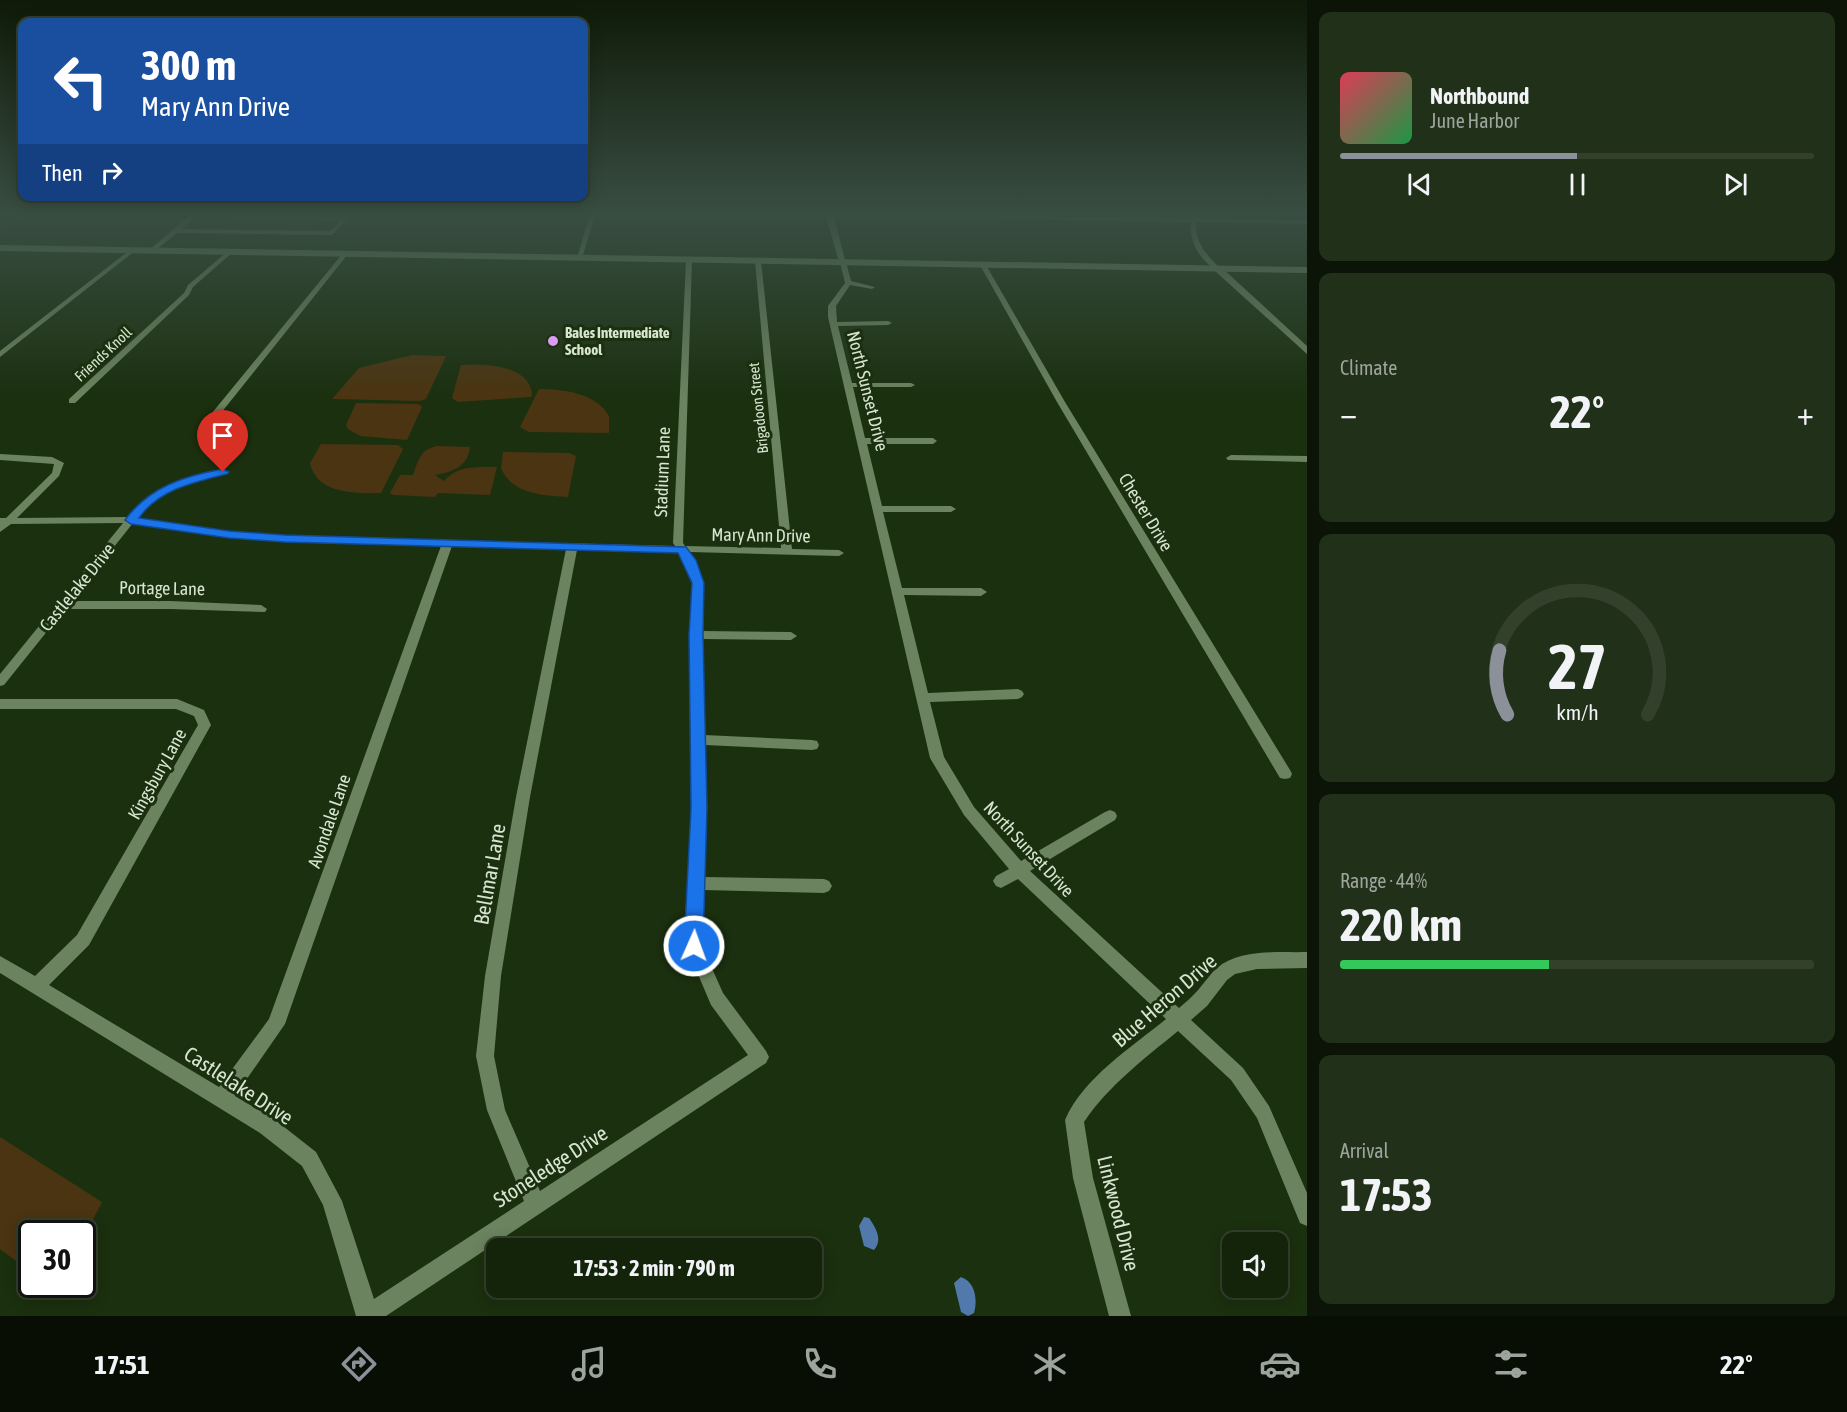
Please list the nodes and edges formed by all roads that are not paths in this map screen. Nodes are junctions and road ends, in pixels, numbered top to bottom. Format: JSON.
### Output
{"nodes":[{"id":1,"x":102,"y":274,"type":"edge"},
{"id":2,"x":204,"y":274,"type":"edge"},
{"id":3,"x":329,"y":274,"type":"edge"},
{"id":4,"x":688,"y":274,"type":"edge"},
{"id":5,"x":759,"y":274,"type":"edge"},
{"id":6,"x":846,"y":274,"type":"edge"},
{"id":7,"x":988,"y":274,"type":"edge"},
{"id":8,"x":1224,"y":274,"type":"edge"},
{"id":9,"x":848,"y":283,"type":"junction"},
{"id":10,"x":872,"y":287,"type":"dead end"},
{"id":11,"x":888,"y":323,"type":"dead end"},
{"id":12,"x":834,"y":324,"type":"junction"},
{"id":13,"x":1307,"y":350,"type":"edge"},
{"id":14,"x":0,"y":355,"type":"edge"},
{"id":15,"x":849,"y":385,"type":"junction"},
{"id":16,"x":911,"y":385,"type":"dead end"},
{"id":17,"x":72,"y":401,"type":"dead end"},
{"id":18,"x":206,"y":426,"type":"dead end"},
{"id":19,"x":862,"y":441,"type":"junction"},
{"id":20,"x":933,"y":441,"type":"dead end"},
{"id":21,"x":0,"y":457,"type":"edge"},
{"id":22,"x":1231,"y":458,"type":"dead end"},
{"id":23,"x":1307,"y":459,"type":"edge"},
{"id":24,"x":223,"y":472,"type":"dead end"},
{"id":25,"x":878,"y":509,"type":"junction"},
{"id":26,"x":951,"y":509,"type":"dead end"},
{"id":27,"x":131,"y":520,"type":"junction"},
{"id":28,"x":4,"y":521,"type":"edge"},
{"id":29,"x":0,"y":530,"type":"edge"},
{"id":30,"x":448,"y":542,"type":"junction"},
{"id":31,"x":572,"y":546,"type":"junction"},
{"id":32,"x":682,"y":549,"type":"junction"},
{"id":33,"x":787,"y":552,"type":"junction"},
{"id":34,"x":839,"y":553,"type":"dead end"},
{"id":35,"x":897,"y":591,"type":"junction"},
{"id":36,"x":981,"y":592,"type":"dead end"},
{"id":37,"x":63,"y":605,"type":"junction"},
{"id":38,"x":261,"y":609,"type":"dead end"},
{"id":39,"x":696,"y":635,"type":"junction"},
{"id":40,"x":790,"y":636,"type":"dead end"},
{"id":41,"x":0,"y":682,"type":"edge"},
{"id":42,"x":1018,"y":694,"type":"dead end"},
{"id":43,"x":923,"y":698,"type":"junction"},
{"id":44,"x":0,"y":704,"type":"edge"},
{"id":45,"x":698,"y":740,"type":"junction"},
{"id":46,"x":812,"y":745,"type":"dead end"},
{"id":47,"x":1285,"y":774,"type":"dead end"},
{"id":48,"x":1110,"y":816,"type":"dead end"},
{"id":49,"x":1019,"y":870,"type":"junction"},
{"id":50,"x":1001,"y":881,"type":"dead end"},
{"id":51,"x":696,"y":883,"type":"junction"},
{"id":52,"x":824,"y":886,"type":"dead end"},
{"id":53,"x":1307,"y":960,"type":"edge"},
{"id":54,"x":0,"y":964,"type":"edge"},
{"id":55,"x":37,"y":985,"type":"junction"},
{"id":56,"x":1179,"y":1018,"type":"junction"},
{"id":57,"x":760,"y":1057,"type":"joint"},
{"id":58,"x":222,"y":1098,"type":"junction"},
{"id":59,"x":1074,"y":1120,"type":"joint"},
{"id":60,"x":536,"y":1205,"type":"junction"},
{"id":61,"x":1307,"y":1216,"type":"edge"},
{"id":62,"x":368,"y":1316,"type":"edge"},
{"id":63,"x":1120,"y":1316,"type":"edge"}],
"edges":[{"from":1,"to":14,"type":"street"},
{"from":2,"to":17,"type":"street","name":"Friends Knoll"},
{"from":3,"to":18,"type":"street"},
{"from":4,"to":32,"type":"street","name":"Stadium Lane"},
{"from":5,"to":33,"type":"street","name":"Brigadoon Street"},
{"from":6,"to":9,"type":"street"},
{"from":7,"to":47,"type":"street","name":"Chester Drive"},
{"from":8,"to":13,"type":"street"},
{"from":9,"to":10,"type":"street"},
{"from":9,"to":12,"type":"street","name":"North Sunset Drive"},
{"from":11,"to":12,"type":"street"},
{"from":12,"to":15,"type":"street","name":"North Sunset Drive"},
{"from":15,"to":16,"type":"street"},
{"from":15,"to":19,"type":"street","name":"North Sunset Drive"},
{"from":19,"to":20,"type":"street"},
{"from":19,"to":25,"type":"street","name":"North Sunset Drive"},
{"from":21,"to":28,"type":"street"},
{"from":22,"to":23,"type":"street"},
{"from":24,"to":27,"type":"street","name":"Castlelake Drive"},
{"from":25,"to":26,"type":"street"},
{"from":25,"to":35,"type":"street","name":"North Sunset Drive"},
{"from":27,"to":28,"type":"street","name":"Mary Ann Drive"},
{"from":27,"to":30,"type":"street","name":"Mary Ann Drive"},
{"from":27,"to":37,"type":"street","name":"Castlelake Drive"},
{"from":28,"to":29,"type":"street"},
{"from":30,"to":31,"type":"street","name":"Mary Ann Drive"},
{"from":30,"to":58,"type":"street","name":"Avondale Lane"},
{"from":31,"to":32,"type":"street","name":"Mary Ann Drive"},
{"from":31,"to":60,"type":"street","name":"Bellmar Lane"},
{"from":32,"to":33,"type":"street","name":"Mary Ann Drive"},
{"from":32,"to":39,"type":"street","name":"Stadium Lane"},
{"from":33,"to":34,"type":"street","name":"Mary Ann Drive"},
{"from":35,"to":36,"type":"street"},
{"from":35,"to":43,"type":"street","name":"North Sunset Drive"},
{"from":37,"to":38,"type":"street","name":"Portage Lane"},
{"from":37,"to":41,"type":"street","name":"Castlelake Drive"},
{"from":39,"to":40,"type":"street"},
{"from":39,"to":45,"type":"street","name":"Stadium Lane"},
{"from":42,"to":43,"type":"street"},
{"from":43,"to":49,"type":"street","name":"North Sunset Drive"},
{"from":44,"to":55,"type":"street","name":"Kingsbury Lane"},
{"from":45,"to":46,"type":"street"},
{"from":45,"to":51,"type":"street","name":"Stadium Lane"},
{"from":48,"to":49,"type":"street"},
{"from":49,"to":50,"type":"street"},
{"from":49,"to":56,"type":"street","name":"North Sunset Drive"},
{"from":51,"to":52,"type":"street"},
{"from":51,"to":57,"type":"street","name":"Stadium Lane"},
{"from":53,"to":56,"type":"street","name":"Blue Heron Drive"},
{"from":54,"to":55,"type":"street","name":"Castlelake Drive"},
{"from":55,"to":58,"type":"street","name":"Castlelake Drive"},
{"from":56,"to":59,"type":"street","name":"Blue Heron Drive"},
{"from":56,"to":61,"type":"street","name":"North Sunset Drive"},
{"from":57,"to":60,"type":"street","name":"Stoneledge Drive"},
{"from":58,"to":62,"type":"street","name":"Castlelake Drive"},
{"from":59,"to":63,"type":"street","name":"Linkwood Drive"},
{"from":60,"to":62,"type":"street","name":"Stoneledge Drive"}]}
